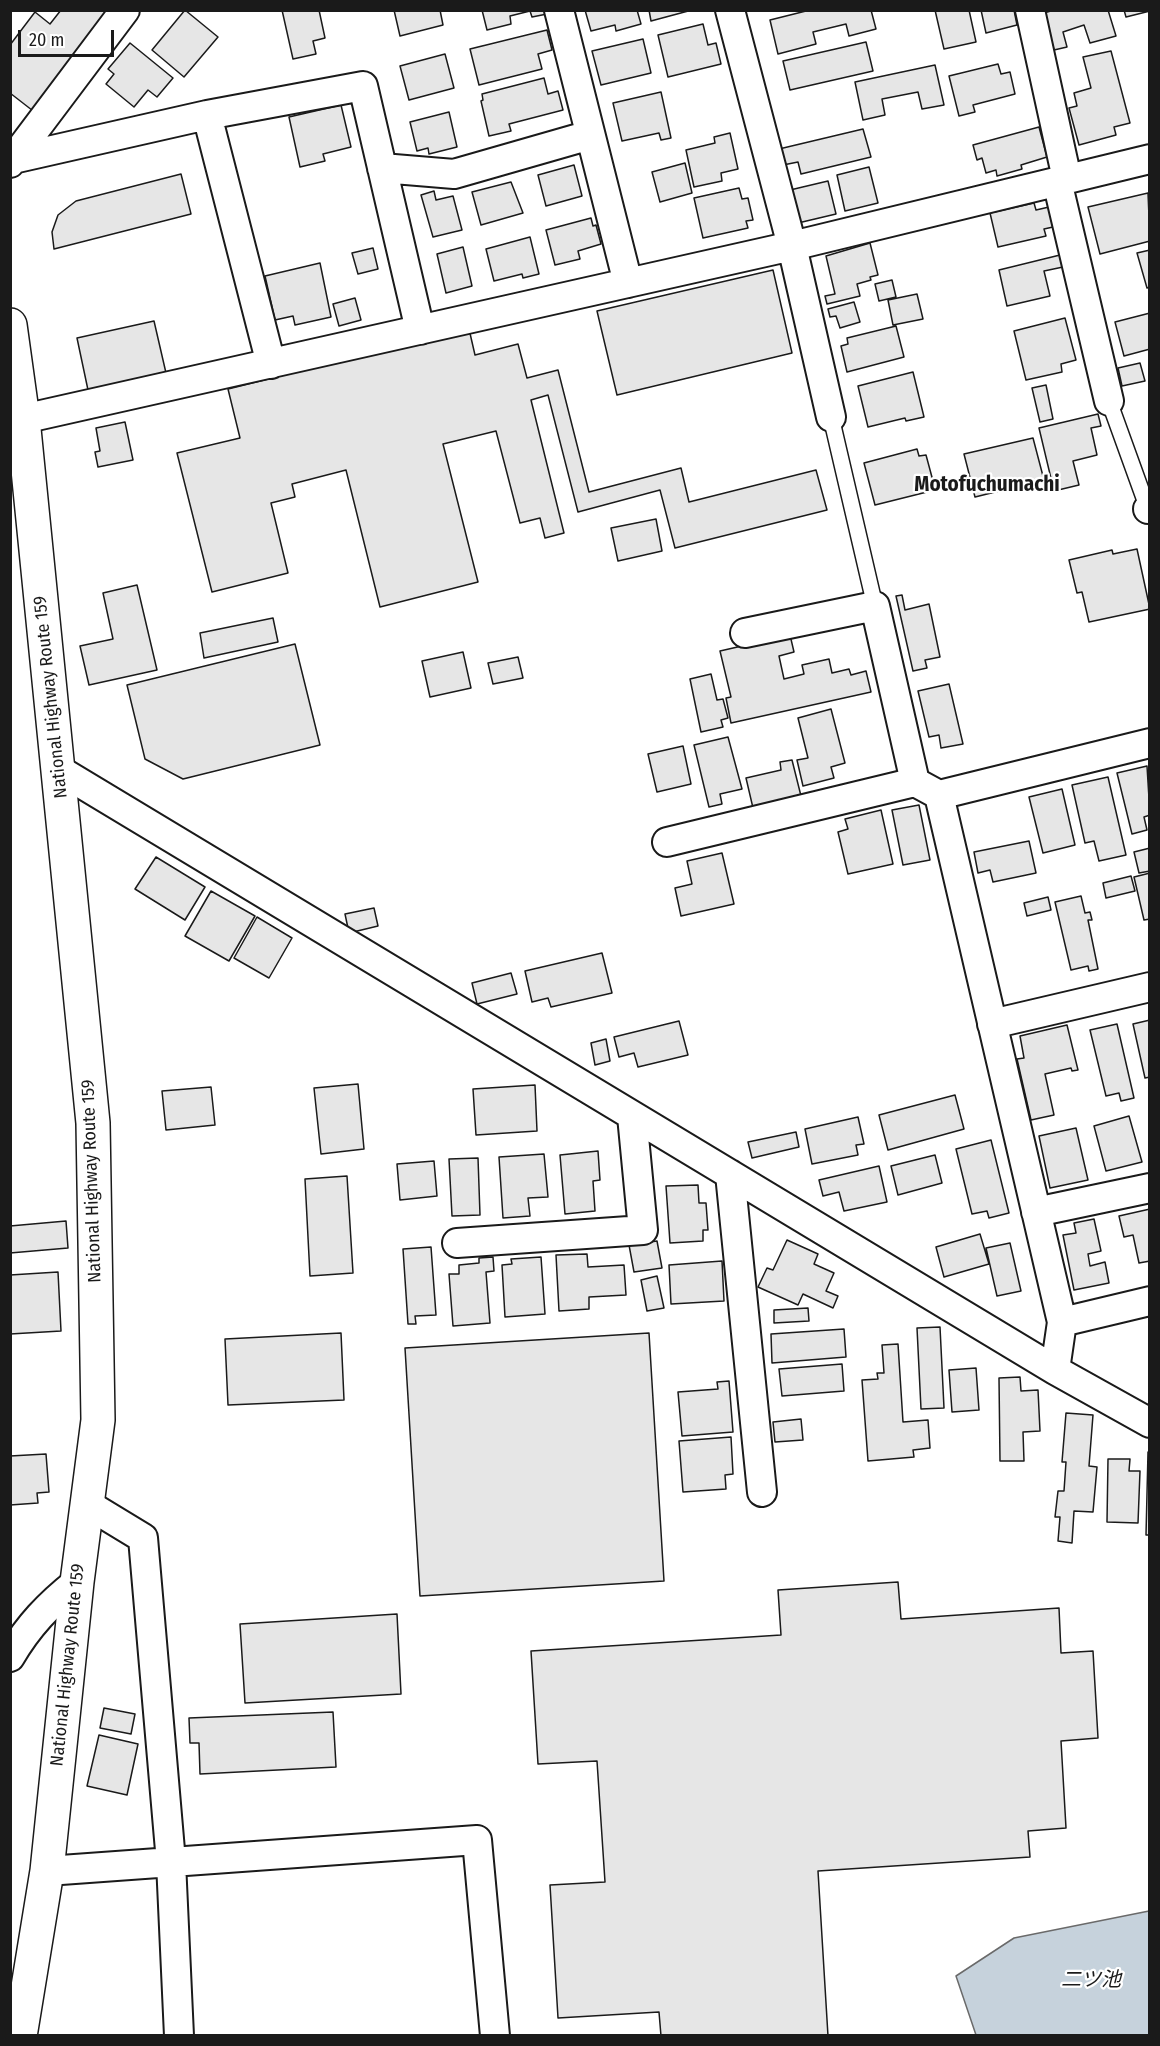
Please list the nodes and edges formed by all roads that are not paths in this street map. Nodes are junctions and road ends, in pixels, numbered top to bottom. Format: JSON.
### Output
{"nodes":[{"id":1,"x":125,"y":10,"type":"edge"},
{"id":2,"x":559,"y":10,"type":"edge"},
{"id":3,"x":1030,"y":10,"type":"edge"},
{"id":4,"x":735,"y":12,"type":"edge"},
{"id":5,"x":207,"y":115,"type":"junction"},
{"id":6,"x":590,"y":135,"type":"junction"},
{"id":7,"x":1149,"y":159,"type":"edge"},
{"id":8,"x":12,"y":161,"type":"edge"},
{"id":9,"x":382,"y":168,"type":"junction"},
{"id":10,"x":1062,"y":180,"type":"junction"},
{"id":11,"x":792,"y":246,"type":"junction"},
{"id":12,"x":628,"y":283,"type":"junction"},
{"id":13,"x":10,"y":325,"type":"edge"},
{"id":14,"x":420,"y":330,"type":"junction"},
{"id":15,"x":271,"y":364,"type":"junction"},
{"id":16,"x":1109,"y":401,"type":"joint"},
{"id":17,"x":831,"y":417,"type":"joint"},
{"id":18,"x":23,"y":419,"type":"junction"},
{"id":19,"x":1149,"y":509,"type":"edge"},
{"id":20,"x":875,"y":606,"type":"junction"},
{"id":21,"x":745,"y":633,"type":"dead end"},
{"id":22,"x":1149,"y":743,"type":"edge"},
{"id":23,"x":59,"y":770,"type":"junction"},
{"id":24,"x":927,"y":788,"type":"junction"},
{"id":25,"x":667,"y":842,"type":"dead end"},
{"id":26,"x":1149,"y":987,"type":"edge"},
{"id":27,"x":992,"y":1024,"type":"junction"},
{"id":28,"x":632,"y":1116,"type":"junction"},
{"id":29,"x":730,"y":1174,"type":"junction"},
{"id":30,"x":1149,"y":1188,"type":"edge"},
{"id":31,"x":1036,"y":1212,"type":"junction"},
{"id":32,"x":457,"y":1243,"type":"dead end"},
{"id":33,"x":1149,"y":1301,"type":"edge"},
{"id":34,"x":1062,"y":1322,"type":"junction"},
{"id":35,"x":1055,"y":1370,"type":"junction"},
{"id":36,"x":1149,"y":1423,"type":"edge"},
{"id":37,"x":762,"y":1492,"type":"dead end"},
{"id":38,"x":87,"y":1504,"type":"junction"},
{"id":39,"x":77,"y":1582,"type":"junction"},
{"id":40,"x":10,"y":1657,"type":"edge"},
{"id":41,"x":171,"y":1862,"type":"junction"},
{"id":42,"x":47,"y":1871,"type":"junction"},
{"id":43,"x":20,"y":2036,"type":"edge"},
{"id":44,"x":179,"y":2036,"type":"edge"},
{"id":45,"x":495,"y":2036,"type":"edge"}],
"edges":[{"from":1,"to":8,"type":"street"},
{"from":2,"to":6,"type":"street"},
{"from":3,"to":10,"type":"street"},
{"from":4,"to":11,"type":"street"},
{"from":5,"to":8,"type":"street"},
{"from":5,"to":9,"type":"street"},
{"from":5,"to":15,"type":"street"},
{"from":6,"to":9,"type":"street"},
{"from":6,"to":12,"type":"street"},
{"from":7,"to":10,"type":"street"},
{"from":9,"to":14,"type":"street"},
{"from":10,"to":11,"type":"street"},
{"from":10,"to":16,"type":"street"},
{"from":11,"to":12,"type":"street"},
{"from":11,"to":17,"type":"street"},
{"from":12,"to":14,"type":"street"},
{"from":13,"to":18,"type":"highway","name":"National Highway Route 159"},
{"from":14,"to":15,"type":"street"},
{"from":15,"to":18,"type":"street"},
{"from":16,"to":19,"type":"lane"},
{"from":17,"to":20,"type":"lane"},
{"from":18,"to":23,"type":"highway","name":"National Highway Route 159"},
{"from":20,"to":21,"type":"street"},
{"from":20,"to":24,"type":"street"},
{"from":22,"to":24,"type":"street"},
{"from":23,"to":28,"type":"street"},
{"from":23,"to":38,"type":"highway","name":"National Highway Route 159"},
{"from":24,"to":25,"type":"street"},
{"from":24,"to":27,"type":"street"},
{"from":26,"to":27,"type":"street"},
{"from":27,"to":31,"type":"street"},
{"from":28,"to":29,"type":"street"},
{"from":28,"to":32,"type":"street"},
{"from":29,"to":35,"type":"street"},
{"from":29,"to":37,"type":"street"},
{"from":30,"to":31,"type":"street"},
{"from":31,"to":34,"type":"street"},
{"from":33,"to":34,"type":"street"},
{"from":34,"to":35,"type":"street"},
{"from":35,"to":36,"type":"street"},
{"from":38,"to":39,"type":"highway","name":"National Highway Route 159"},
{"from":38,"to":41,"type":"street"},
{"from":39,"to":40,"type":"street"},
{"from":39,"to":42,"type":"highway","name":"National Highway Route 159"},
{"from":41,"to":42,"type":"street"},
{"from":41,"to":44,"type":"street"},
{"from":41,"to":45,"type":"street"},
{"from":42,"to":43,"type":"highway","name":"National Highway Route 159"}]}
